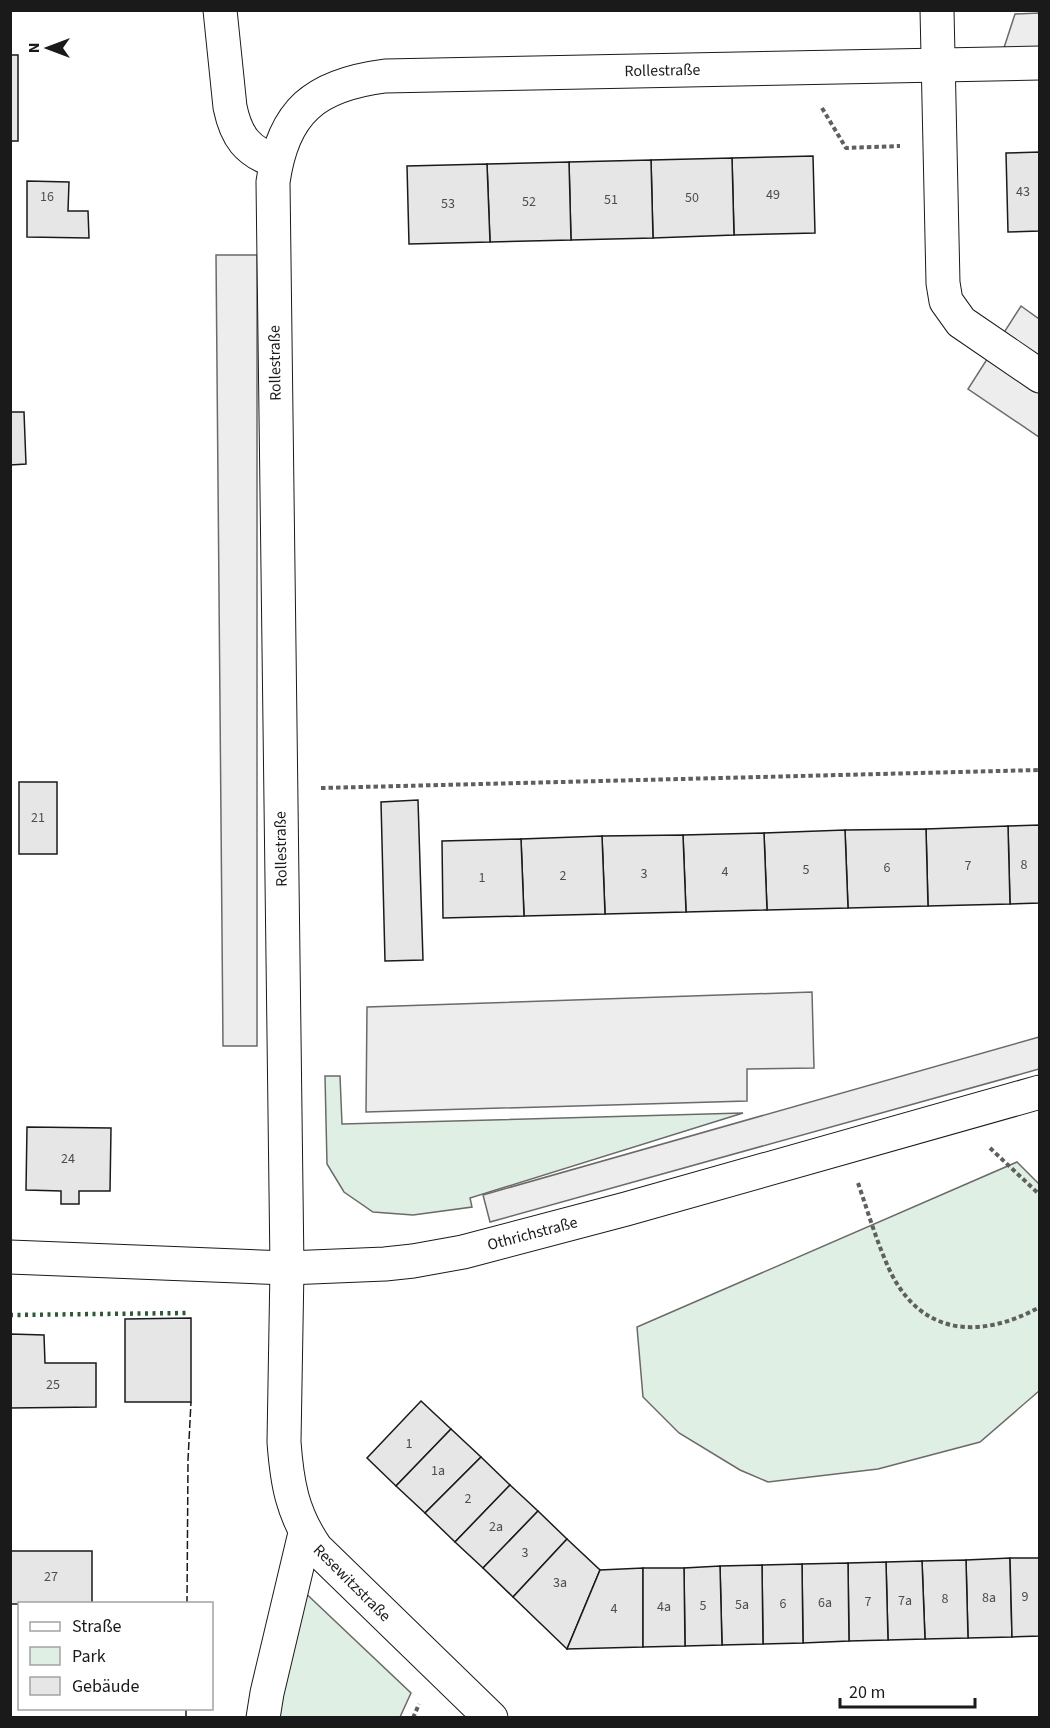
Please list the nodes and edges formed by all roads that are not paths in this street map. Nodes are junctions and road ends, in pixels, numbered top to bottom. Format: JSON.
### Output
{"nodes":[{"id":1,"x":220,"y":10,"type":"edge"},
{"id":2,"x":937,"y":10,"type":"edge"},
{"id":3,"x":1040,"y":63,"type":"edge"},
{"id":4,"x":938,"y":65,"type":"junction"},
{"id":5,"x":276,"y":161,"type":"junction"},
{"id":6,"x":1040,"y":376,"type":"edge"},
{"id":7,"x":1040,"y":1092,"type":"edge"},
{"id":8,"x":10,"y":1257,"type":"edge"},
{"id":9,"x":286,"y":1268,"type":"junction"},
{"id":10,"x":305,"y":1533,"type":"junction"},
{"id":11,"x":263,"y":1718,"type":"edge"},
{"id":12,"x":491,"y":1718,"type":"edge"}],
"edges":[{"from":1,"to":5,"type":"street"},
{"from":2,"to":4,"type":"street"},
{"from":3,"to":4,"type":"street","name":"Rollestraße"},
{"from":4,"to":5,"type":"street","name":"Rollestraße"},
{"from":4,"to":6,"type":"street"},
{"from":5,"to":9,"type":"street","name":"Rollestraße"},
{"from":7,"to":9,"type":"street","name":"Othrichstraße"},
{"from":8,"to":9,"type":"street","name":"Othrichstraße"},
{"from":9,"to":10,"type":"street","name":"Resewitzstraße"},
{"from":10,"to":11,"type":"street"},
{"from":10,"to":12,"type":"street","name":"Resewitzstraße"}]}
